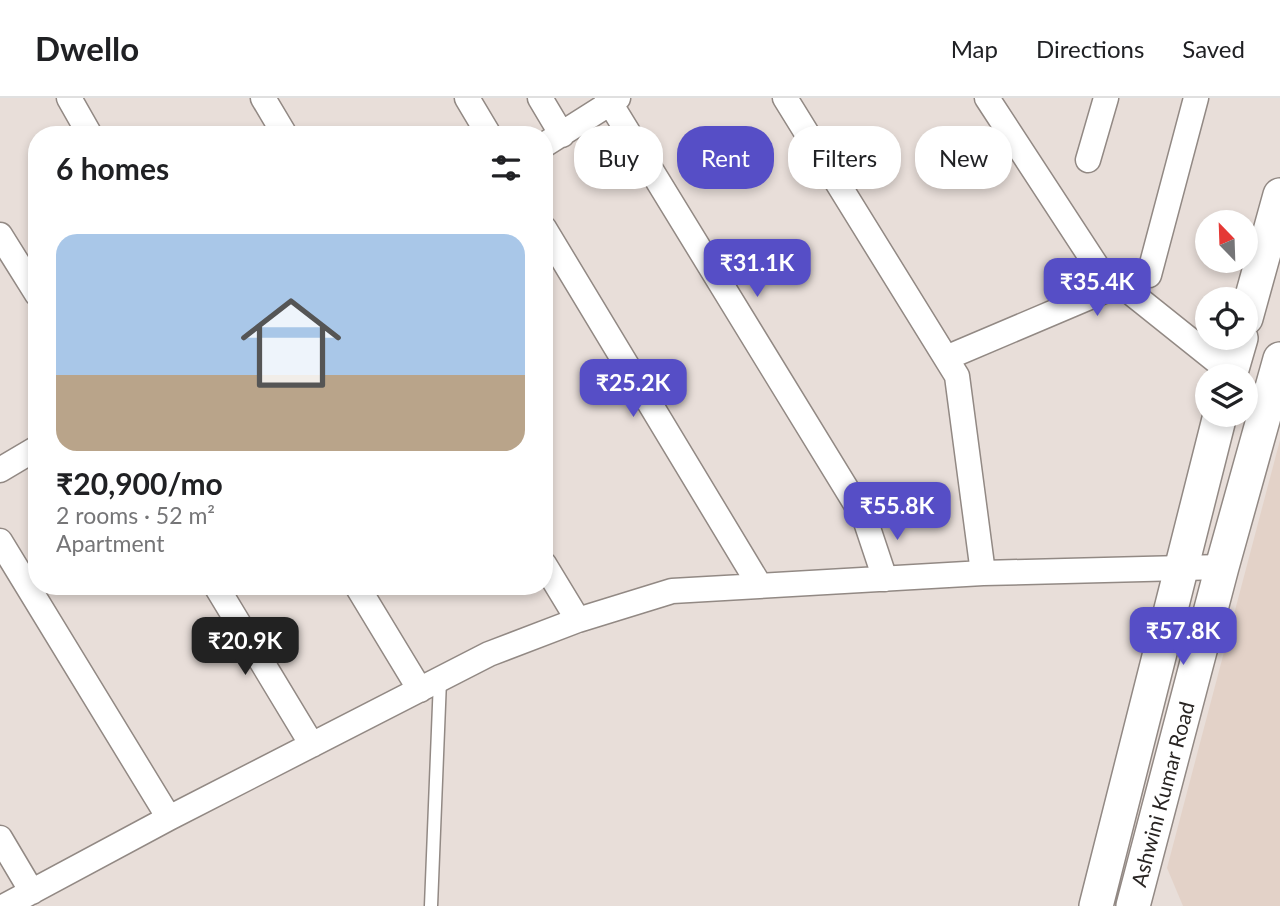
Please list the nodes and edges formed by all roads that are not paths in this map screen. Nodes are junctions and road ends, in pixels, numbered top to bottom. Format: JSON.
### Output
{"nodes":[{"id":1,"x":69,"y":98,"type":"edge"},
{"id":2,"x":263,"y":98,"type":"edge"},
{"id":3,"x":467,"y":98,"type":"edge"},
{"id":4,"x":540,"y":98,"type":"edge"},
{"id":5,"x":785,"y":98,"type":"edge"},
{"id":6,"x":987,"y":98,"type":"edge"},
{"id":7,"x":1106,"y":98,"type":"edge"},
{"id":8,"x":1196,"y":98,"type":"edge"},
{"id":9,"x":612,"y":100,"type":"edge"},
{"id":10,"x":85,"y":126,"type":"edge"},
{"id":11,"x":280,"y":126,"type":"edge"},
{"id":12,"x":484,"y":126,"type":"edge"},
{"id":13,"x":549,"y":126,"type":"edge"},
{"id":14,"x":553,"y":140,"type":"edge"},
{"id":15,"x":1088,"y":160,"type":"dead end"},
{"id":16,"x":1280,"y":195,"type":"edge"},
{"id":17,"x":0,"y":235,"type":"edge"},
{"id":18,"x":553,"y":243,"type":"edge"},
{"id":19,"x":1149,"y":275,"type":"dead end"},
{"id":20,"x":28,"y":280,"type":"edge"},
{"id":21,"x":1255,"y":287,"type":"edge"},
{"id":22,"x":1111,"y":288,"type":"junction"},
{"id":23,"x":946,"y":358,"type":"junction"},
{"id":24,"x":1280,"y":359,"type":"edge"},
{"id":25,"x":1216,"y":364,"type":"edge"},
{"id":26,"x":1258,"y":383,"type":"edge"},
{"id":27,"x":1217,"y":427,"type":"edge"},
{"id":28,"x":1244,"y":427,"type":"edge"},
{"id":29,"x":28,"y":453,"type":"edge"},
{"id":30,"x":0,"y":470,"type":"edge"},
{"id":31,"x":0,"y":541,"type":"edge"},
{"id":32,"x":1222,"y":567,"type":"junction"},
{"id":33,"x":1180,"y":568,"type":"junction"},
{"id":34,"x":982,"y":573,"type":"junction"},
{"id":35,"x":553,"y":579,"type":"edge"},
{"id":36,"x":885,"y":579,"type":"junction"},
{"id":37,"x":760,"y":586,"type":"junction"},
{"id":38,"x":28,"y":587,"type":"edge"},
{"id":39,"x":33,"y":595,"type":"edge"},
{"id":40,"x":221,"y":595,"type":"edge"},
{"id":41,"x":364,"y":595,"type":"edge"},
{"id":42,"x":578,"y":620,"type":"junction"},
{"id":43,"x":430,"y":685,"type":"junction"},
{"id":44,"x":312,"y":745,"type":"junction"},
{"id":45,"x":169,"y":818,"type":"junction"},
{"id":46,"x":0,"y":838,"type":"edge"},
{"id":47,"x":32,"y":891,"type":"junction"},
{"id":48,"x":5,"y":906,"type":"edge"},
{"id":49,"x":431,"y":906,"type":"edge"},
{"id":50,"x":1096,"y":906,"type":"edge"},
{"id":51,"x":1133,"y":906,"type":"edge"}],
"edges":[{"from":1,"to":10,"type":"street"},
{"from":2,"to":11,"type":"street"},
{"from":3,"to":12,"type":"street"},
{"from":4,"to":13,"type":"street"},
{"from":5,"to":23,"type":"street"},
{"from":6,"to":22,"type":"street"},
{"from":7,"to":15,"type":"street"},
{"from":8,"to":19,"type":"street"},
{"from":9,"to":14,"type":"street"},
{"from":9,"to":36,"type":"street"},
{"from":16,"to":21,"type":"main road"},
{"from":17,"to":20,"type":"street"},
{"from":18,"to":37,"type":"street"},
{"from":22,"to":23,"type":"street"},
{"from":22,"to":25,"type":"street"},
{"from":23,"to":34,"type":"street"},
{"from":24,"to":26,"type":"main road","name":"Ashwini Kumar Road"},
{"from":27,"to":33,"type":"main road","name":"Ashwini Kumar Road"},
{"from":28,"to":32,"type":"main road","name":"Ashwini Kumar Road"},
{"from":29,"to":30,"type":"street"},
{"from":31,"to":38,"type":"street"},
{"from":32,"to":33,"type":"street"},
{"from":32,"to":51,"type":"main road","name":"Ashwini Kumar Road"},
{"from":33,"to":34,"type":"street"},
{"from":33,"to":50,"type":"main road","name":"Ashwini Kumar Road"},
{"from":34,"to":36,"type":"street"},
{"from":35,"to":42,"type":"street"},
{"from":36,"to":37,"type":"street"},
{"from":37,"to":42,"type":"street"},
{"from":39,"to":45,"type":"street"},
{"from":40,"to":44,"type":"street"},
{"from":41,"to":43,"type":"street"},
{"from":42,"to":43,"type":"street"},
{"from":43,"to":44,"type":"street"},
{"from":43,"to":49,"type":"lane"},
{"from":44,"to":45,"type":"street"},
{"from":45,"to":47,"type":"street"},
{"from":46,"to":47,"type":"street"},
{"from":47,"to":48,"type":"street"}]}
